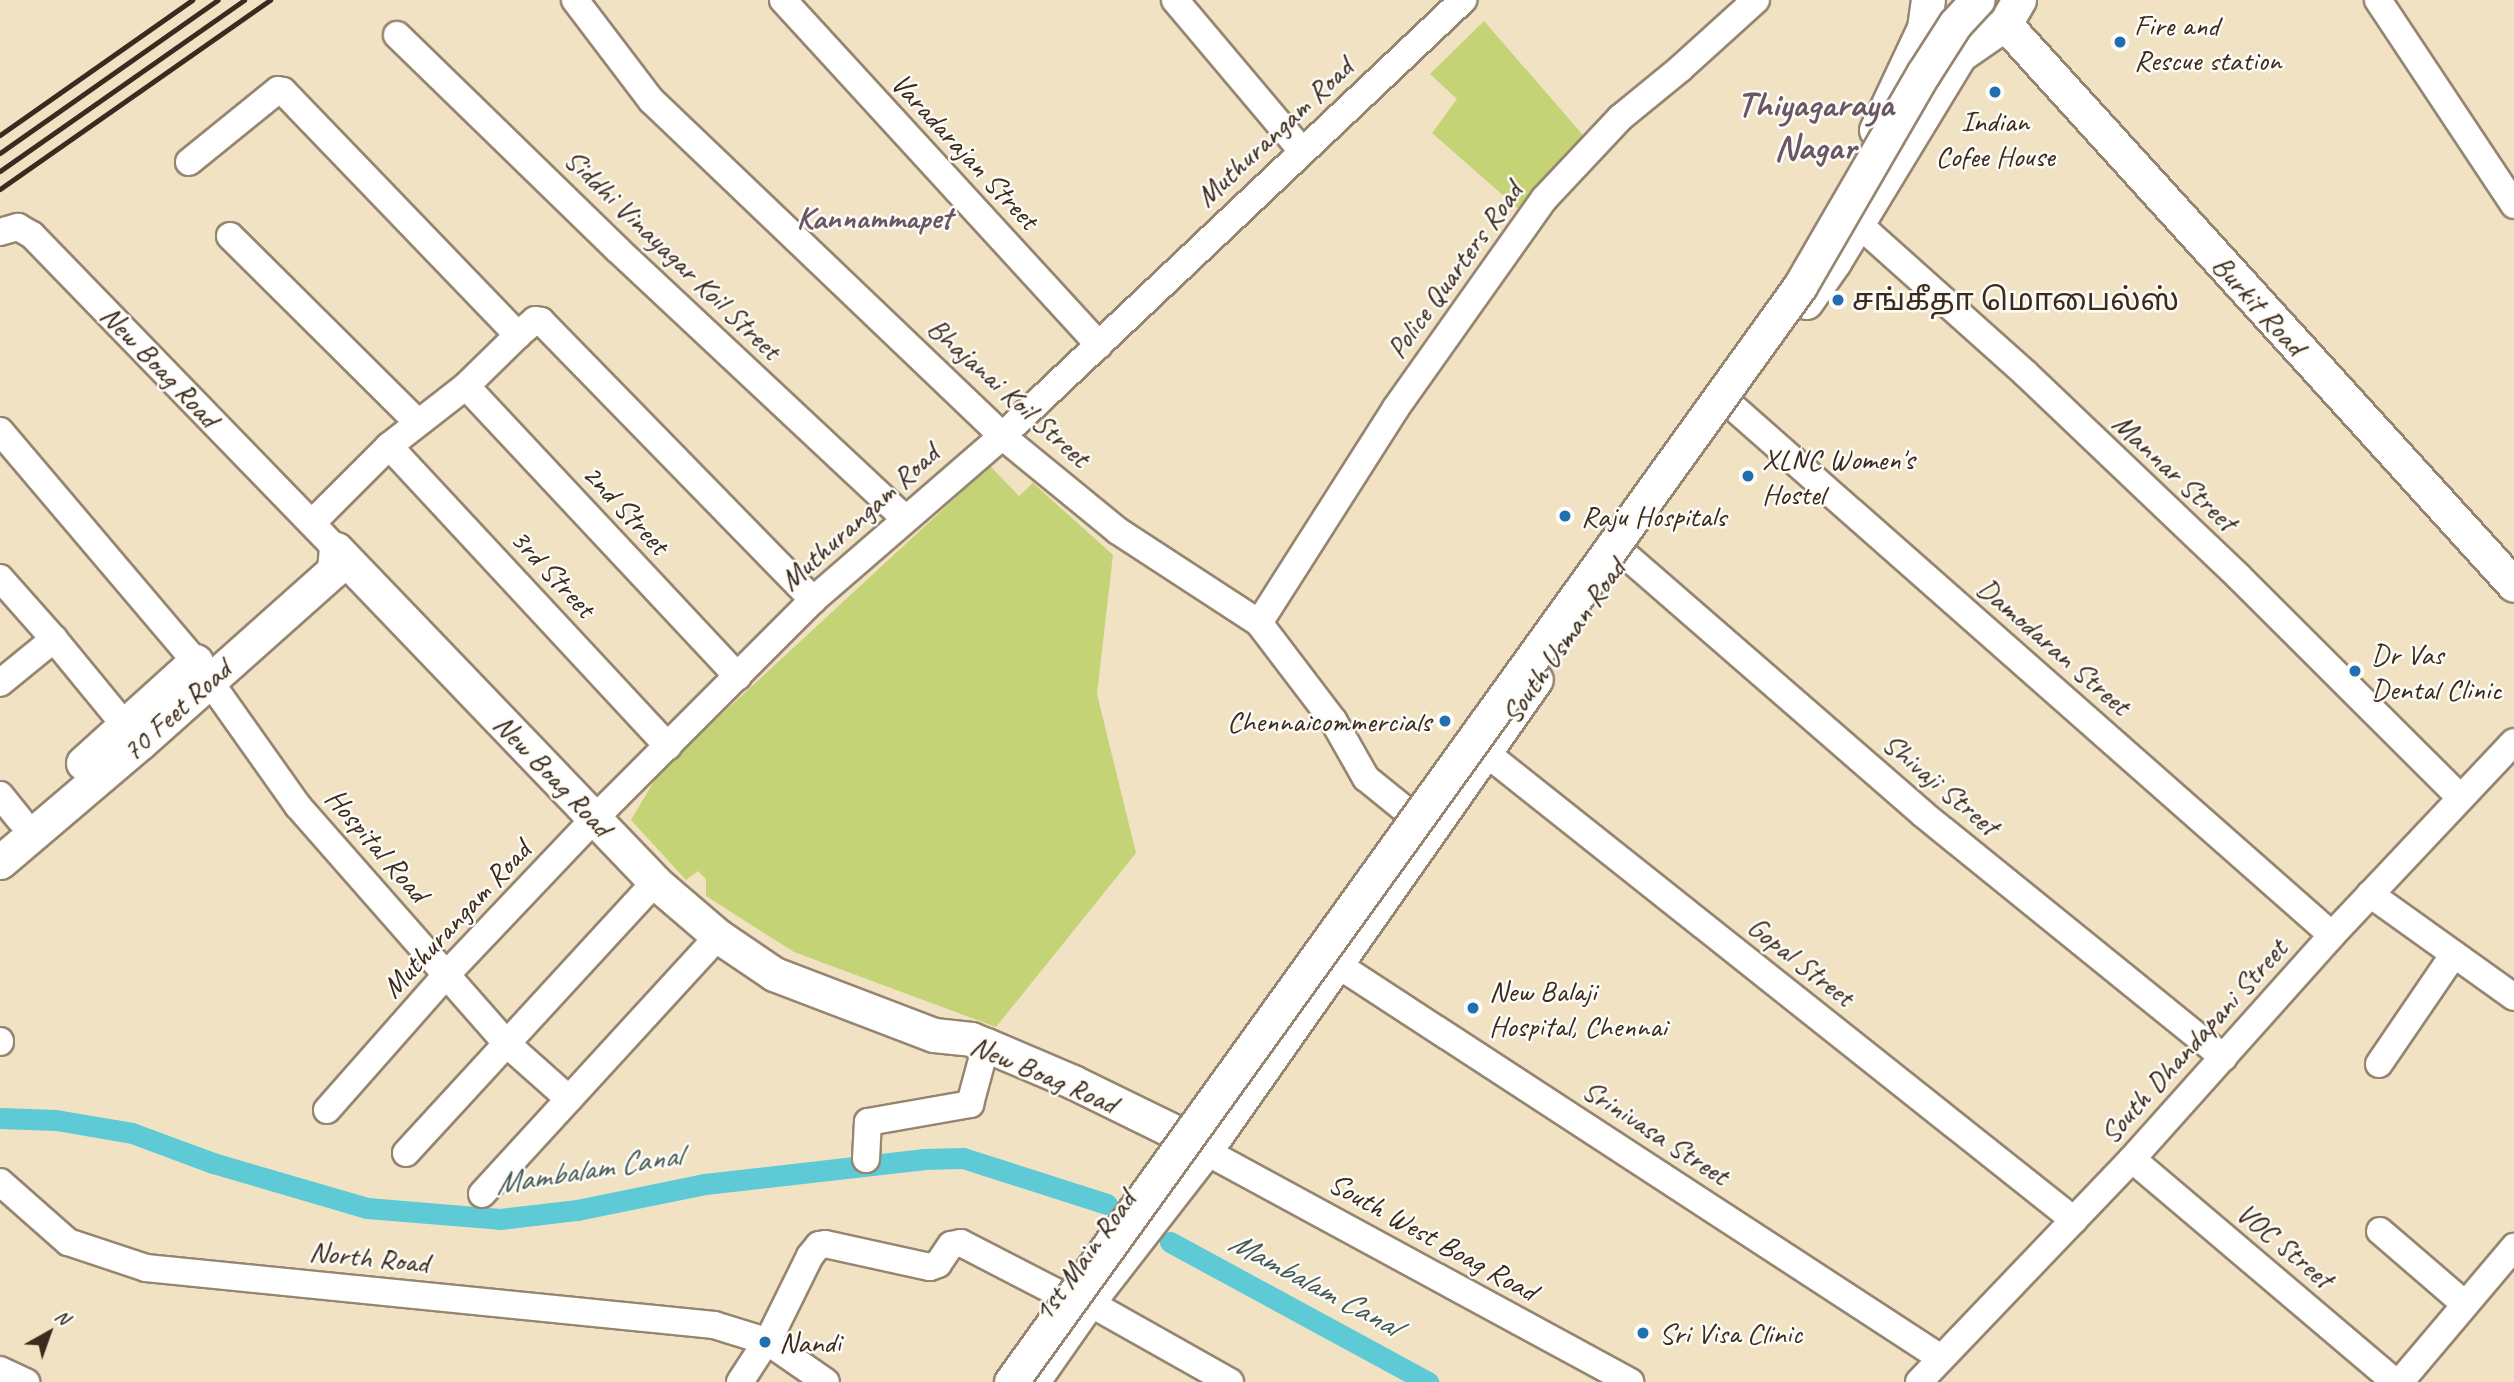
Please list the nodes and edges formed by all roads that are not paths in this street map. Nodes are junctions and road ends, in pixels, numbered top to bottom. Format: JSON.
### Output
{"nodes":[{"id":1,"x":575,"y":0,"type":"edge"},
{"id":2,"x":783,"y":0,"type":"edge"},
{"id":3,"x":1175,"y":0,"type":"edge"},
{"id":4,"x":1756,"y":0,"type":"edge"},
{"id":5,"x":1977,"y":0,"type":"edge"},
{"id":6,"x":2378,"y":0,"type":"edge"},
{"id":7,"x":1450,"y":4,"type":"edge"},
{"id":8,"x":2012,"y":12,"type":"edge"},
{"id":9,"x":1926,"y":14,"type":"edge"},
{"id":10,"x":397,"y":35,"type":"dead end"},
{"id":11,"x":1959,"y":55,"type":"junction"},
{"id":12,"x":1302,"y":151,"type":"junction"},
{"id":13,"x":189,"y":162,"type":"dead end"},
{"id":14,"x":2514,"y":205,"type":"edge"},
{"id":15,"x":1846,"y":214,"type":"junction"},
{"id":16,"x":9,"y":229,"type":"edge"},
{"id":17,"x":230,"y":236,"type":"dead end"},
{"id":18,"x":518,"y":335,"type":"junction"},
{"id":19,"x":1099,"y":345,"type":"junction"},
{"id":20,"x":466,"y":386,"type":"junction"},
{"id":21,"x":1733,"y":407,"type":"junction"},
{"id":22,"x":418,"y":424,"type":"junction"},
{"id":23,"x":0,"y":431,"type":"edge"},
{"id":24,"x":1002,"y":436,"type":"junction"},
{"id":25,"x":389,"y":446,"type":"junction"},
{"id":26,"x":904,"y":519,"type":"junction"},
{"id":27,"x":313,"y":522,"type":"junction"},
{"id":28,"x":336,"y":549,"type":"junction"},
{"id":29,"x":1623,"y":553,"type":"junction"},
{"id":30,"x":0,"y":578,"type":"edge"},
{"id":31,"x":2514,"y":585,"type":"edge"},
{"id":32,"x":813,"y":600,"type":"junction"},
{"id":33,"x":1259,"y":623,"type":"junction"},
{"id":34,"x":54,"y":639,"type":"junction"},
{"id":35,"x":202,"y":672,"type":"junction"},
{"id":36,"x":738,"y":677,"type":"junction"},
{"id":37,"x":0,"y":683,"type":"edge"},
{"id":38,"x":132,"y":734,"type":"junction"},
{"id":39,"x":2514,"y":742,"type":"edge"},
{"id":40,"x":667,"y":746,"type":"junction"},
{"id":41,"x":1486,"y":753,"type":"junction"},
{"id":42,"x":2460,"y":797,"type":"junction"},
{"id":43,"x":1409,"y":813,"type":"junction"},
{"id":44,"x":7,"y":816,"type":"edge"},
{"id":45,"x":594,"y":819,"type":"junction"},
{"id":46,"x":0,"y":862,"type":"edge"},
{"id":47,"x":655,"y":881,"type":"junction"},
{"id":48,"x":2370,"y":894,"type":"junction"},
{"id":49,"x":2332,"y":935,"type":"junction"},
{"id":50,"x":718,"y":936,"type":"junction"},
{"id":51,"x":2454,"y":954,"type":"junction"},
{"id":52,"x":1335,"y":963,"type":"junction"},
{"id":53,"x":446,"y":975,"type":"junction"},
{"id":54,"x":2514,"y":997,"type":"edge"},
{"id":55,"x":507,"y":1044,"type":"junction"},
{"id":56,"x":986,"y":1045,"type":"junction"},
{"id":57,"x":2224,"y":1058,"type":"junction"},
{"id":58,"x":2379,"y":1064,"type":"dead end"},
{"id":59,"x":569,"y":1099,"type":"junction"},
{"id":60,"x":327,"y":1110,"type":"dead end"},
{"id":61,"x":1175,"y":1132,"type":"junction"},
{"id":62,"x":1205,"y":1151,"type":"junction"},
{"id":63,"x":406,"y":1153,"type":"dead end"},
{"id":64,"x":866,"y":1159,"type":"dead end"},
{"id":65,"x":2132,"y":1159,"type":"junction"},
{"id":66,"x":0,"y":1182,"type":"edge"},
{"id":67,"x":482,"y":1194,"type":"dead end"},
{"id":68,"x":2074,"y":1220,"type":"junction"},
{"id":69,"x":2380,"y":1231,"type":"dead end"},
{"id":70,"x":2510,"y":1260,"type":"edge"},
{"id":71,"x":1056,"y":1292,"type":"junction"},
{"id":72,"x":1088,"y":1302,"type":"junction"},
{"id":73,"x":2465,"y":1304,"type":"junction"},
{"id":74,"x":765,"y":1342,"type":"junction"},
{"id":75,"x":1941,"y":1358,"type":"junction"},
{"id":76,"x":0,"y":1370,"type":"edge"},
{"id":77,"x":26,"y":1382,"type":"edge"},
{"id":78,"x":740,"y":1382,"type":"edge"},
{"id":79,"x":826,"y":1382,"type":"edge"},
{"id":80,"x":995,"y":1382,"type":"edge"},
{"id":81,"x":1011,"y":1382,"type":"edge"},
{"id":82,"x":1032,"y":1382,"type":"edge"},
{"id":83,"x":1230,"y":1382,"type":"edge"},
{"id":84,"x":1630,"y":1382,"type":"edge"},
{"id":85,"x":1919,"y":1382,"type":"edge"},
{"id":86,"x":2397,"y":1382,"type":"edge"}],
"edges":[{"from":1,"to":24,"type":"street","name":"Bhajanai Koil Street"},
{"from":2,"to":19,"type":"street","name":"Varadarajan Street"},
{"from":3,"to":12,"type":"street"},
{"from":4,"to":33,"type":"street","name":"Police Quarters Road"},
{"from":5,"to":81,"type":"main road","bridge":true},
{"from":6,"to":14,"type":"street"},
{"from":7,"to":12,"type":"street","name":"Muthurangam Road"},
{"from":8,"to":11,"type":"main road","name":"South Usman Road"},
{"from":8,"to":31,"type":"main road","name":"Burkit Road"},
{"from":9,"to":11,"type":"main road"},
{"from":9,"to":15,"type":"main road","name":"South Usman Road"},
{"from":10,"to":26,"type":"street","name":"Siddhi Vinayagar Koil Street"},
{"from":11,"to":15,"type":"main road","name":"South Usman Road"},
{"from":12,"to":19,"type":"street","name":"Muthurangam Road"},
{"from":13,"to":18,"type":"street"},
{"from":15,"to":21,"type":"main road","name":"South Usman Road"},
{"from":15,"to":42,"type":"street","name":"Mannar Street"},
{"from":15,"to":43,"type":"main road","name":"South Usman Road"},
{"from":16,"to":27,"type":"street","name":"New Boag Road"},
{"from":17,"to":22,"type":"street"},
{"from":18,"to":20,"type":"street"},
{"from":18,"to":32,"type":"street"},
{"from":19,"to":24,"type":"street","name":"Muthurangam Road"},
{"from":20,"to":22,"type":"street"},
{"from":20,"to":36,"type":"street","name":"2nd Street"},
{"from":21,"to":29,"type":"main road","name":"South Usman Road"},
{"from":21,"to":49,"type":"street","name":"Damodaran Street"},
{"from":22,"to":25,"type":"street"},
{"from":23,"to":35,"type":"street","name":"Hospital Road"},
{"from":24,"to":26,"type":"street","name":"Muthurangam Road"},
{"from":24,"to":33,"type":"street","name":"Bhajanai Koil Street"},
{"from":25,"to":27,"type":"street"},
{"from":25,"to":40,"type":"street","name":"3rd Street"},
{"from":26,"to":32,"type":"street","name":"Muthurangam Road"},
{"from":27,"to":28,"type":"street","name":"New Boag Road"},
{"from":28,"to":35,"type":"main road","name":"70 Feet Road"},
{"from":28,"to":45,"type":"main road","name":"New Boag Road"},
{"from":29,"to":41,"type":"main road","name":"South Usman Road"},
{"from":29,"to":57,"type":"street","name":"Shivaji Street"},
{"from":30,"to":34,"type":"street"},
{"from":32,"to":36,"type":"street","name":"Muthurangam Road"},
{"from":33,"to":43,"type":"street","name":"Bhajanai Koil Street"},
{"from":34,"to":37,"type":"street"},
{"from":34,"to":38,"type":"street"},
{"from":35,"to":38,"type":"main road","name":"70 Feet Road"},
{"from":35,"to":53,"type":"street","name":"Hospital Road"},
{"from":36,"to":40,"type":"street","name":"Muthurangam Road"},
{"from":38,"to":44,"type":"main road"},
{"from":38,"to":46,"type":"main road","name":"70 Feet Road"},
{"from":39,"to":42,"type":"street","name":"South Dhandapani Street"},
{"from":40,"to":45,"type":"street","name":"Muthurangam Road"},
{"from":41,"to":52,"type":"main road","name":"South Usman Road"},
{"from":41,"to":68,"type":"street","name":"Gopal Street"},
{"from":42,"to":48,"type":"street","name":"South Dhandapani Street"},
{"from":43,"to":61,"type":"main road","name":"South Usman Road"},
{"from":45,"to":47,"type":"main road","name":"New Boag Road"},
{"from":45,"to":53,"type":"street","name":"Muthurangam Road"},
{"from":47,"to":50,"type":"main road","name":"New Boag Road"},
{"from":47,"to":55,"type":"street"},
{"from":48,"to":49,"type":"street","name":"South Dhandapani Street"},
{"from":48,"to":51,"type":"street"},
{"from":49,"to":57,"type":"street","name":"South Dhandapani Street"},
{"from":50,"to":56,"type":"main road","name":"New Boag Road"},
{"from":50,"to":59,"type":"street"},
{"from":51,"to":54,"type":"street"},
{"from":51,"to":58,"type":"street"},
{"from":52,"to":62,"type":"main road","name":"South Usman Road"},
{"from":52,"to":75,"type":"street","name":"Srinivasa Street"},
{"from":53,"to":55,"type":"street","name":"Hospital Road"},
{"from":53,"to":60,"type":"street","name":"Muthurangam Road"},
{"from":55,"to":59,"type":"street","name":"Hospital Road"},
{"from":55,"to":63,"type":"street"},
{"from":56,"to":61,"type":"main road","name":"New Boag Road"},
{"from":56,"to":64,"type":"street"},
{"from":57,"to":65,"type":"street","name":"South Dhandapani Street"},
{"from":59,"to":67,"type":"street"},
{"from":61,"to":62,"type":"main road","name":"New Boag Road"},
{"from":61,"to":71,"type":"main road","name":"1st Main Road"},
{"from":62,"to":72,"type":"main road","name":"South Usman Road"},
{"from":62,"to":84,"type":"street","name":"South West Boag Road"},
{"from":65,"to":68,"type":"street","name":"South Dhandapani Street"},
{"from":65,"to":86,"type":"street","name":"VOC Street"},
{"from":66,"to":74,"type":"street","name":"North Road"},
{"from":68,"to":75,"type":"street","name":"South Dhandapani Street"},
{"from":69,"to":73,"type":"street"},
{"from":70,"to":73,"type":"street"},
{"from":71,"to":74,"type":"street"},
{"from":71,"to":80,"type":"main road","name":"1st Main Road"},
{"from":72,"to":82,"type":"main road","name":"South Usman Road"},
{"from":72,"to":83,"type":"street"},
{"from":73,"to":86,"type":"street"},
{"from":74,"to":78,"type":"street"},
{"from":74,"to":79,"type":"street","name":"North Road"},
{"from":75,"to":85,"type":"street","name":"South Dhandapani Street"},
{"from":76,"to":77,"type":"street"}]}
